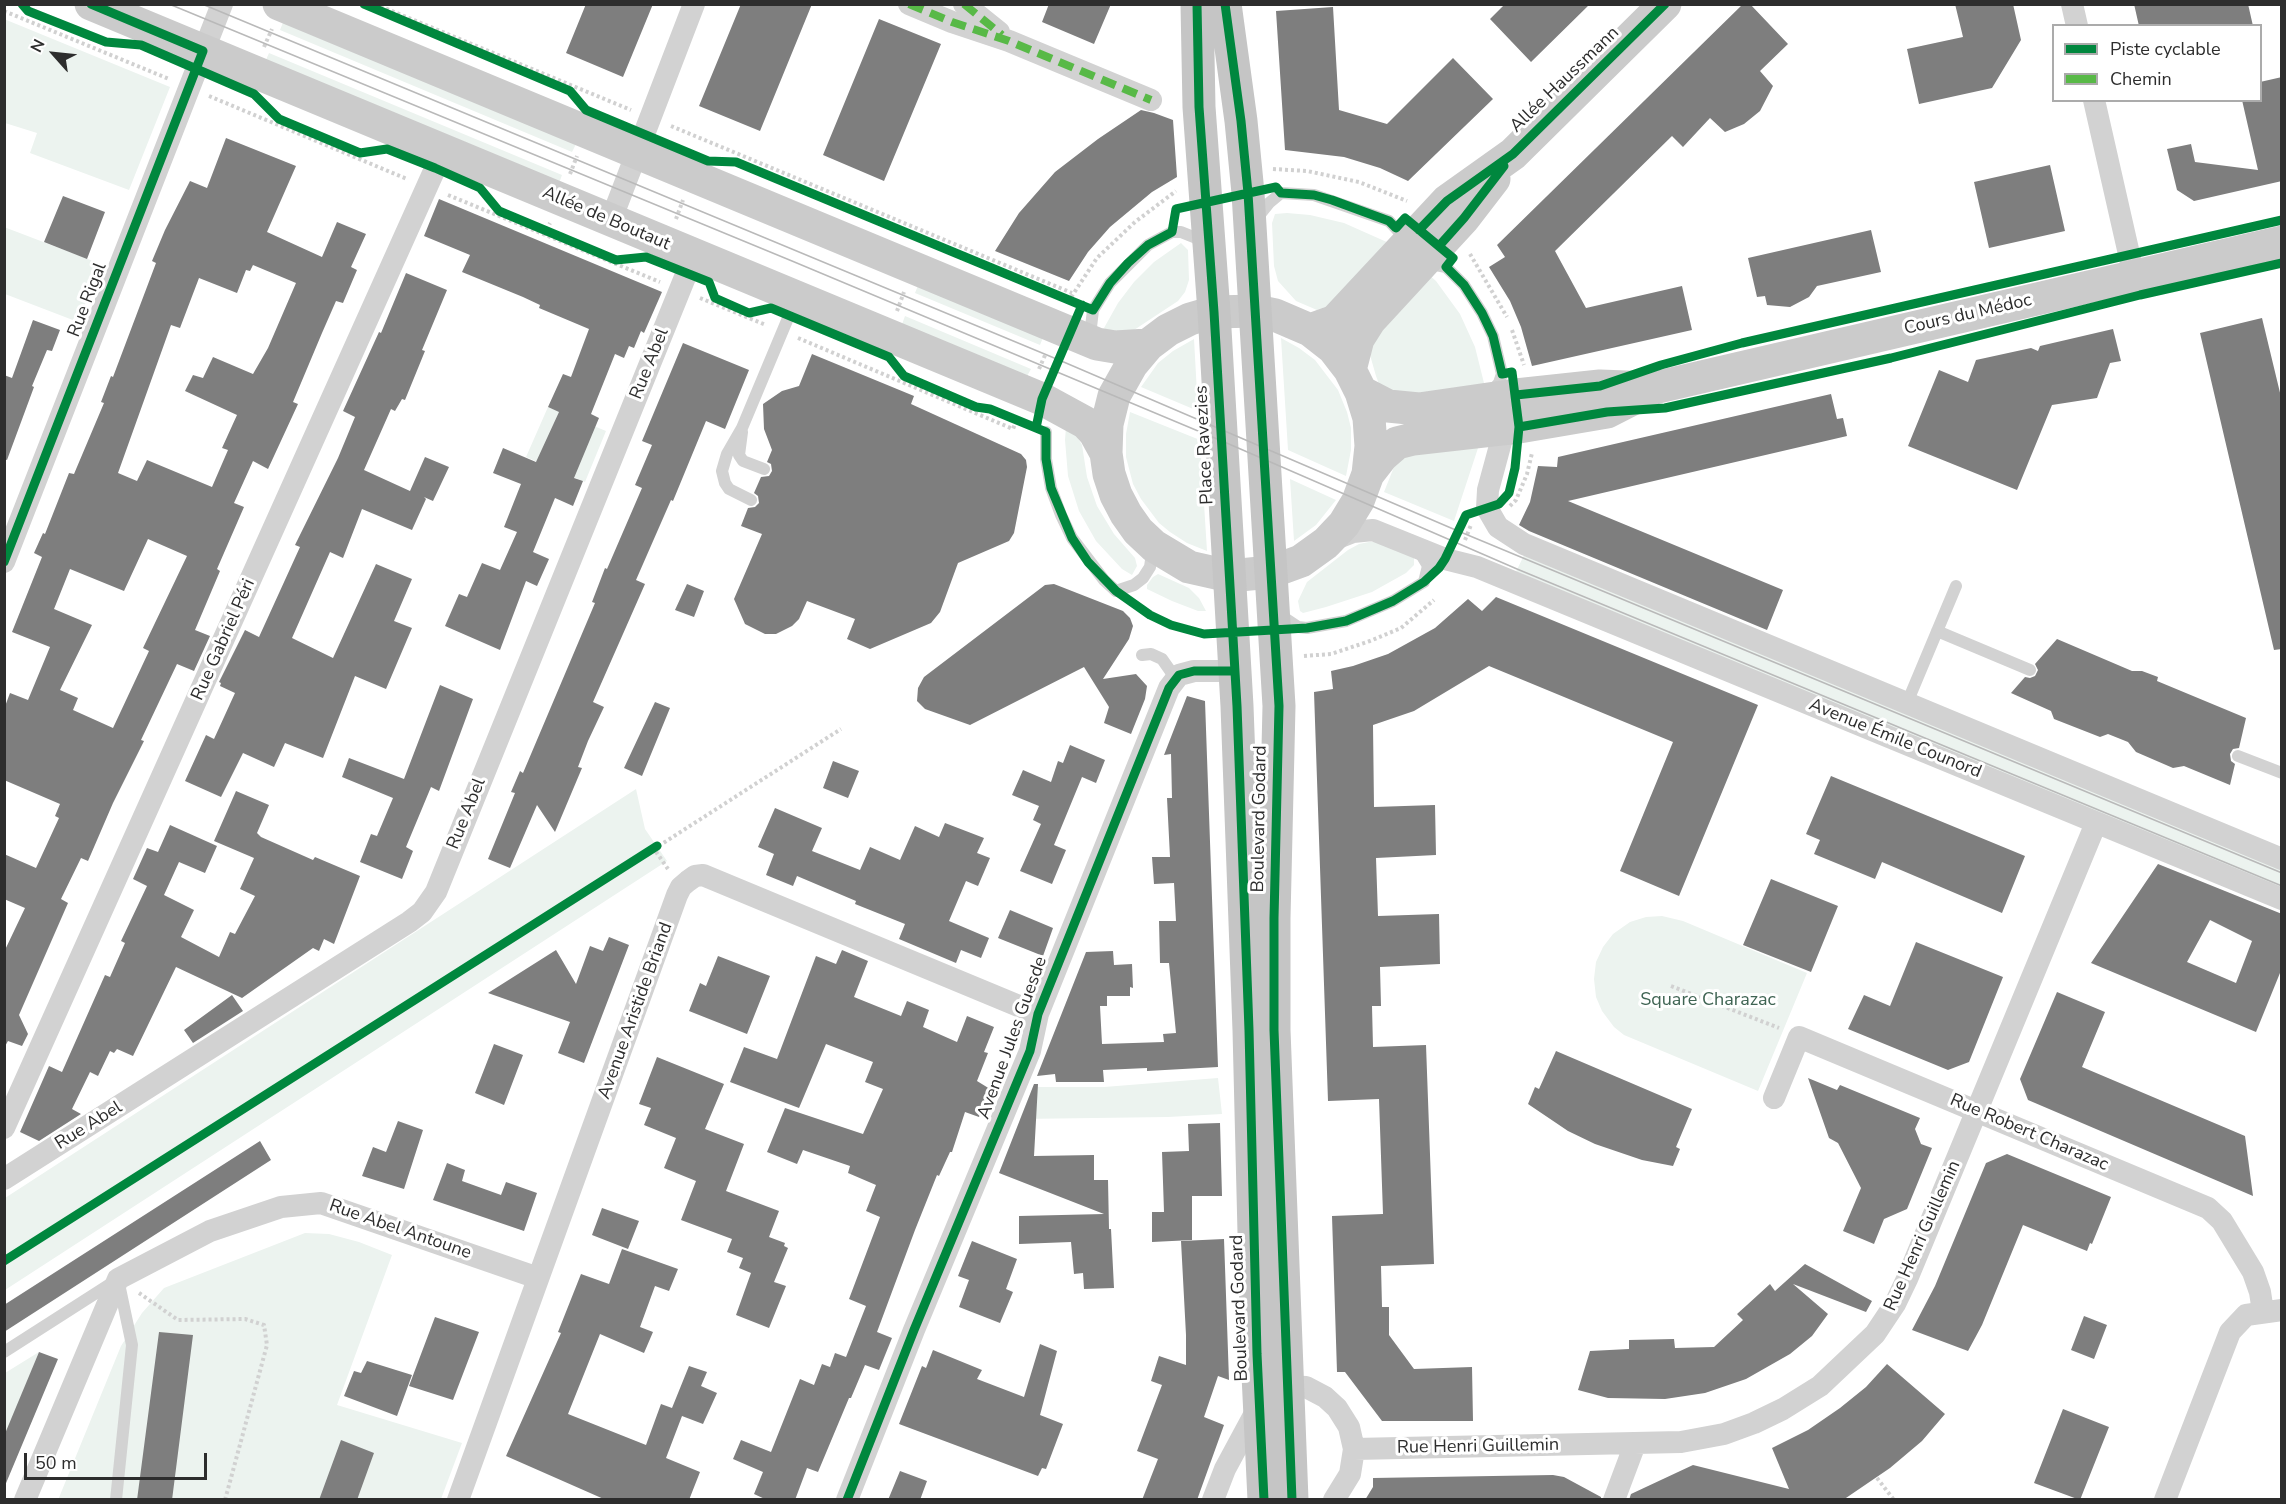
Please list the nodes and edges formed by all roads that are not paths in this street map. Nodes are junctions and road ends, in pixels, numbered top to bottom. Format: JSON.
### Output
{"nodes":[{"id":1,"x":91,"y":4,"type":"edge"},
{"id":2,"x":222,"y":4,"type":"edge"},
{"id":3,"x":279,"y":4,"type":"edge"},
{"id":4,"x":694,"y":4,"type":"edge"},
{"id":5,"x":909,"y":4,"type":"edge"},
{"id":6,"x":964,"y":4,"type":"edge"},
{"id":7,"x":1197,"y":4,"type":"edge"},
{"id":8,"x":1225,"y":4,"type":"edge"},
{"id":9,"x":1665,"y":4,"type":"edge"},
{"id":10,"x":2072,"y":4,"type":"edge"},
{"id":11,"x":2077,"y":24,"type":"edge"},
{"id":12,"x":1009,"y":41,"type":"junction"},
{"id":13,"x":202,"y":51,"type":"junction"},
{"id":14,"x":1151,"y":100,"type":"dead end"},
{"id":15,"x":2094,"y":102,"type":"edge"},
{"id":16,"x":443,"y":151,"type":"junction"},
{"id":17,"x":637,"y":153,"type":"junction"},
{"id":18,"x":611,"y":220,"type":"junction"},
{"id":19,"x":1250,"y":230,"type":"junction"},
{"id":20,"x":2282,"y":242,"type":"edge"},
{"id":21,"x":1209,"y":253,"type":"junction"},
{"id":22,"x":1409,"y":260,"type":"junction"},
{"id":23,"x":682,"y":265,"type":"junction"},
{"id":24,"x":2134,"y":276,"type":"junction"},
{"id":25,"x":793,"y":307,"type":"junction"},
{"id":26,"x":1256,"y":311,"type":"junction"},
{"id":27,"x":1214,"y":312,"type":"junction"},
{"id":28,"x":1310,"y":330,"type":"junction"},
{"id":29,"x":1097,"y":344,"type":"junction"},
{"id":30,"x":1148,"y":345,"type":"junction"},
{"id":31,"x":1356,"y":381,"type":"junction"},
{"id":32,"x":1654,"y":388,"type":"junction"},
{"id":33,"x":1485,"y":400,"type":"junction"},
{"id":34,"x":742,"y":428,"type":"junction"},
{"id":35,"x":1510,"y":428,"type":"junction"},
{"id":36,"x":1041,"y":430,"type":"road end"},
{"id":37,"x":1106,"y":453,"type":"junction"},
{"id":38,"x":764,"y":469,"type":"dead end"},
{"id":39,"x":1368,"y":474,"type":"junction"},
{"id":40,"x":751,"y":500,"type":"dead end"},
{"id":41,"x":1326,"y":543,"type":"junction"},
{"id":42,"x":1154,"y":546,"type":"junction"},
{"id":43,"x":1417,"y":547,"type":"junction"},
{"id":44,"x":4,"y":562,"type":"edge"},
{"id":45,"x":1271,"y":572,"type":"junction"},
{"id":46,"x":1229,"y":576,"type":"junction"},
{"id":47,"x":1956,"y":586,"type":"dead end"},
{"id":48,"x":1274,"y":611,"type":"junction"},
{"id":49,"x":1937,"y":631,"type":"junction"},
{"id":50,"x":1142,"y":655,"type":"dead end"},
{"id":51,"x":2030,"y":670,"type":"dead end"},
{"id":52,"x":1233,"y":671,"type":"junction"},
{"id":53,"x":1176,"y":679,"type":"junction"},
{"id":54,"x":1906,"y":703,"type":"junction"},
{"id":55,"x":2238,"y":756,"type":"dead end"},
{"id":56,"x":2282,"y":774,"type":"edge"},
{"id":57,"x":2096,"y":823,"type":"junction"},
{"id":58,"x":2282,"y":859,"type":"edge"},
{"id":59,"x":2282,"y":899,"type":"edge"},
{"id":60,"x":1038,"y":1014,"type":"junction"},
{"id":61,"x":1774,"y":1098,"type":"dead end"},
{"id":62,"x":1978,"y":1111,"type":"junction"},
{"id":63,"x":4,"y":1128,"type":"edge"},
{"id":64,"x":4,"y":1179,"type":"edge"},
{"id":65,"x":538,"y":1278,"type":"junction"},
{"id":66,"x":118,"y":1279,"type":"junction"},
{"id":67,"x":2272,"y":1311,"type":"edge"},
{"id":68,"x":4,"y":1352,"type":"edge"},
{"id":69,"x":1287,"y":1386,"type":"junction"},
{"id":70,"x":1260,"y":1404,"type":"junction"},
{"id":71,"x":1635,"y":1444,"type":"junction"},
{"id":72,"x":1354,"y":1449,"type":"junction"},
{"id":73,"x":25,"y":1500,"type":"edge"},
{"id":74,"x":116,"y":1500,"type":"edge"},
{"id":75,"x":458,"y":1500,"type":"edge"},
{"id":76,"x":847,"y":1500,"type":"edge"},
{"id":77,"x":1213,"y":1500,"type":"edge"},
{"id":78,"x":1264,"y":1500,"type":"edge"},
{"id":79,"x":1292,"y":1500,"type":"edge"},
{"id":80,"x":1334,"y":1500,"type":"edge"},
{"id":81,"x":1614,"y":1500,"type":"edge"},
{"id":82,"x":2165,"y":1500,"type":"edge"}],
"edges":[{"from":1,"to":13,"type":"main road","name":"Allée de Boutaut"},
{"from":2,"to":13,"type":"street","name":"Rue Rigal"},
{"from":3,"to":17,"type":"main road"},
{"from":4,"to":17,"type":"street"},
{"from":5,"to":12,"type":"street"},
{"from":6,"to":12,"type":"street"},
{"from":7,"to":21,"type":"main road","name":"Place Ravezies"},
{"from":8,"to":19,"type":"main road"},
{"from":9,"to":22,"type":"main road","name":"Allée Haussmann"},
{"from":10,"to":11,"type":"street"},
{"from":12,"to":14,"type":"street"},
{"from":13,"to":16,"type":"main road","name":"Allée de Boutaut"},
{"from":13,"to":44,"type":"street","name":"Rue Rigal"},
{"from":15,"to":24,"type":"street"},
{"from":16,"to":18,"type":"main road","name":"Allée de Boutaut"},
{"from":16,"to":63,"type":"street","name":"Rue Gabriel Péri"},
{"from":17,"to":18,"type":"street"},
{"from":17,"to":29,"type":"main road"},
{"from":18,"to":23,"type":"main road","name":"Allée de Boutaut"},
{"from":19,"to":22,"type":"lane"},
{"from":19,"to":26,"type":"main road"},
{"from":20,"to":24,"type":"main road","name":"Cours du Médoc"},
{"from":21,"to":27,"type":"main road","name":"Place Ravezies"},
{"from":21,"to":29,"type":"lane"},
{"from":22,"to":28,"type":"main road","name":"Allée Haussmann"},
{"from":22,"to":31,"type":"main road","name":"Allée Haussmann"},
{"from":22,"to":33,"type":"lane"},
{"from":23,"to":25,"type":"main road","name":"Allée de Boutaut"},
{"from":23,"to":64,"type":"street","name":"Rue Abel"},
{"from":24,"to":32,"type":"main road","name":"Cours du Médoc"},
{"from":25,"to":34,"type":"lane"},
{"from":25,"to":37,"type":"main road","name":"Allée de Boutaut"},
{"from":26,"to":27,"type":"main road"},
{"from":26,"to":28,"type":"main road"},
{"from":26,"to":45,"type":"main road"},
{"from":27,"to":30,"type":"main road"},
{"from":27,"to":46,"type":"main road","name":"Place Ravezies"},
{"from":28,"to":31,"type":"main road"},
{"from":29,"to":30,"type":"main road"},
{"from":30,"to":37,"type":"main road"},
{"from":31,"to":33,"type":"main road","name":"Cours du Médoc"},
{"from":31,"to":39,"type":"main road"},
{"from":32,"to":33,"type":"main road","name":"Cours du Médoc"},
{"from":32,"to":35,"type":"main road","name":"Cours du Médoc"},
{"from":34,"to":38,"type":"lane"},
{"from":34,"to":40,"type":"lane"},
{"from":35,"to":39,"type":"main road","name":"Cours du Médoc"},
{"from":35,"to":54,"type":"street","name":"Avenue Émile Counord"},
{"from":36,"to":42,"type":"lane"},
{"from":37,"to":42,"type":"main road"},
{"from":39,"to":41,"type":"main road"},
{"from":41,"to":43,"type":"street"},
{"from":41,"to":45,"type":"main road"},
{"from":42,"to":46,"type":"main road"},
{"from":43,"to":48,"type":"lane"},
{"from":43,"to":57,"type":"street","name":"Avenue Émile Counord"},
{"from":45,"to":46,"type":"main road"},
{"from":45,"to":48,"type":"main road","name":"Boulevard Godard"},
{"from":46,"to":52,"type":"main road","name":"Boulevard Godard"},
{"from":47,"to":49,"type":"lane"},
{"from":48,"to":69,"type":"main road","name":"Boulevard Godard"},
{"from":49,"to":51,"type":"lane"},
{"from":49,"to":54,"type":"lane"},
{"from":50,"to":53,"type":"lane"},
{"from":52,"to":53,"type":"street"},
{"from":52,"to":70,"type":"main road","name":"Boulevard Godard"},
{"from":53,"to":60,"type":"street","name":"Avenue Jules Guesde"},
{"from":54,"to":58,"type":"street","name":"Avenue Émile Counord"},
{"from":55,"to":56,"type":"lane"},
{"from":57,"to":59,"type":"street","name":"Avenue Émile Counord"},
{"from":57,"to":62,"type":"street","name":"Rue Henri Guillemin"},
{"from":60,"to":65,"type":"street","name":"Avenue Aristide Briand"},
{"from":60,"to":76,"type":"street","name":"Avenue Jules Guesde"},
{"from":61,"to":62,"type":"street","name":"Rue Robert Charazac"},
{"from":62,"to":67,"type":"street","name":"Rue Robert Charazac"},
{"from":62,"to":71,"type":"street","name":"Rue Henri Guillemin"},
{"from":65,"to":66,"type":"street","name":"Rue Abel Antoune"},
{"from":65,"to":75,"type":"street","name":"Avenue Aristide Briand"},
{"from":66,"to":68,"type":"lane"},
{"from":66,"to":73,"type":"street"},
{"from":66,"to":74,"type":"lane"},
{"from":67,"to":82,"type":"street"},
{"from":69,"to":70,"type":"street","name":"Boulevard Godard"},
{"from":69,"to":72,"type":"street"},
{"from":69,"to":79,"type":"main road","name":"Boulevard Godard"},
{"from":70,"to":77,"type":"street"},
{"from":70,"to":78,"type":"main road","name":"Boulevard Godard"},
{"from":71,"to":72,"type":"street","name":"Rue Henri Guillemin"},
{"from":71,"to":81,"type":"street"},
{"from":72,"to":80,"type":"street"}]}
